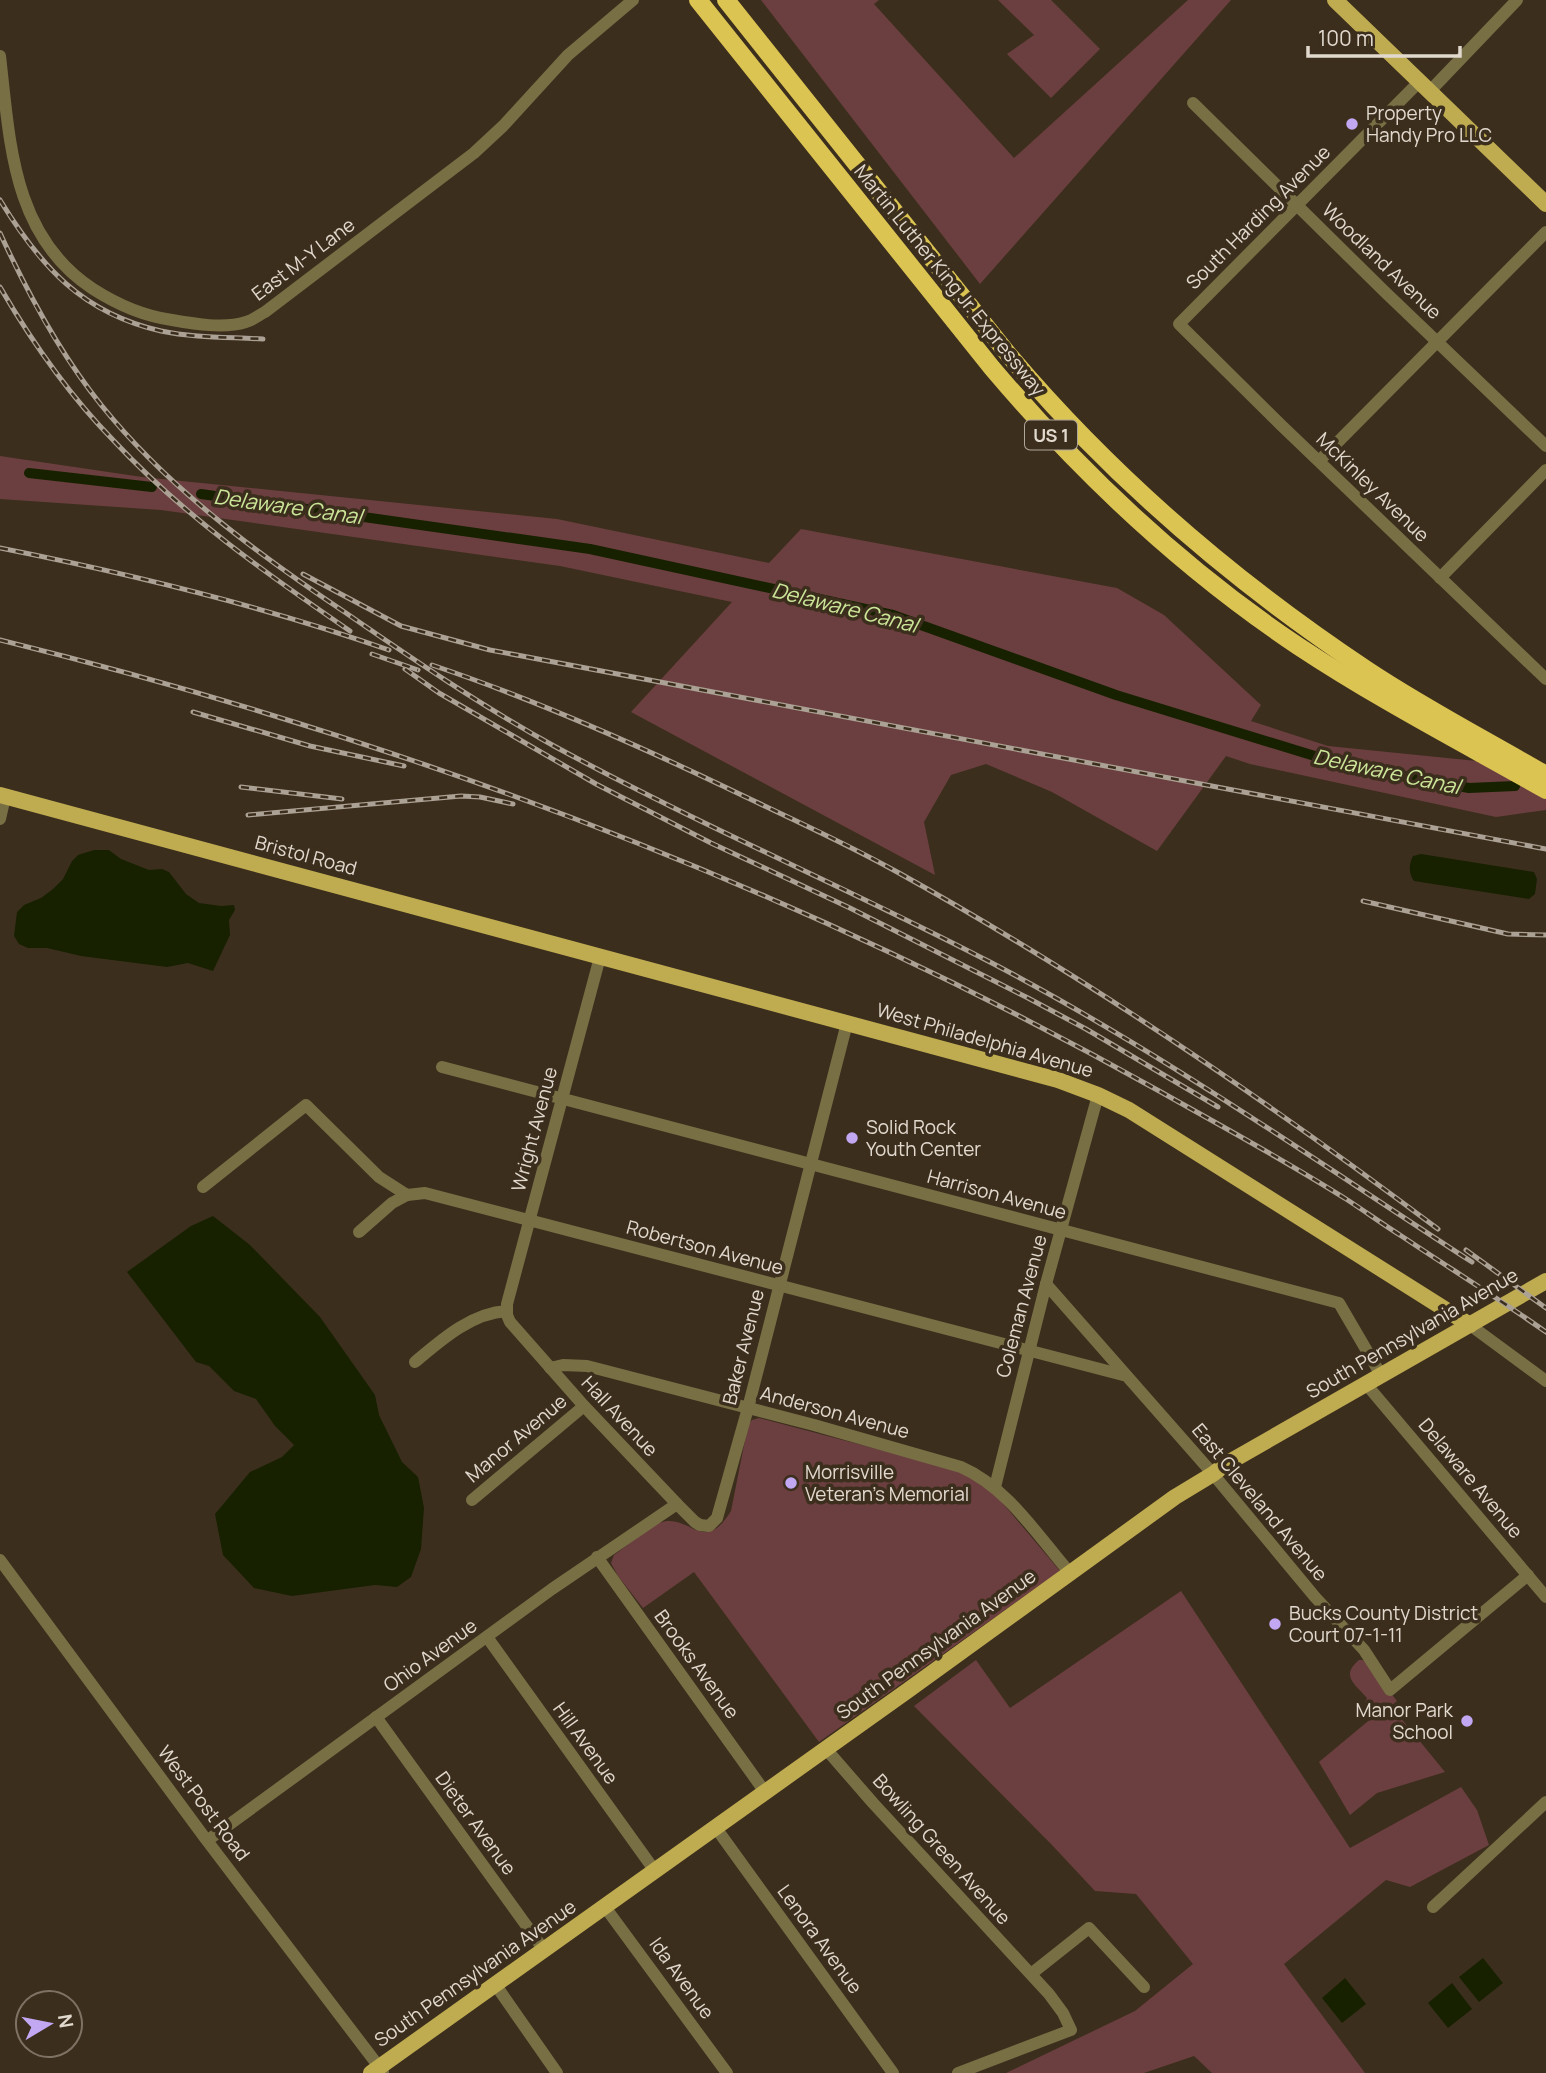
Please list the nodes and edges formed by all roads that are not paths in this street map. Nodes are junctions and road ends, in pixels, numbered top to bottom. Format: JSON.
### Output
{"nodes":[{"id":1,"x":633,"y":0,"type":"edge"},
{"id":2,"x":698,"y":0,"type":"edge"},
{"id":3,"x":726,"y":0,"type":"edge"},
{"id":4,"x":1335,"y":0,"type":"edge"},
{"id":5,"x":1517,"y":0,"type":"edge"},
{"id":6,"x":0,"y":56,"type":"edge"},
{"id":7,"x":1425,"y":86,"type":"junction"},
{"id":8,"x":1192,"y":103,"type":"dead end"},
{"id":9,"x":1546,"y":204,"type":"edge"},
{"id":10,"x":1297,"y":205,"type":"junction"},
{"id":11,"x":1546,"y":232,"type":"edge"},
{"id":12,"x":1182,"y":321,"type":"joint"},
{"id":13,"x":1436,"y":341,"type":"junction"},
{"id":14,"x":1546,"y":446,"type":"edge"},
{"id":15,"x":1319,"y":461,"type":"junction"},
{"id":16,"x":1546,"y":470,"type":"edge"},
{"id":17,"x":1440,"y":578,"type":"junction"},
{"id":18,"x":1546,"y":678,"type":"edge"},
{"id":19,"x":1504,"y":759,"type":"junction"},
{"id":20,"x":1546,"y":775,"type":"edge"},
{"id":21,"x":1546,"y":790,"type":"edge"},
{"id":22,"x":3,"y":796,"type":"edge"},
{"id":23,"x":0,"y":819,"type":"edge"},
{"id":24,"x":600,"y":957,"type":"junction"},
{"id":25,"x":847,"y":1023,"type":"junction"},
{"id":26,"x":442,"y":1067,"type":"dead end"},
{"id":27,"x":1098,"y":1095,"type":"junction"},
{"id":28,"x":562,"y":1099,"type":"junction"},
{"id":29,"x":811,"y":1165,"type":"junction"},
{"id":30,"x":203,"y":1187,"type":"dead end"},
{"id":31,"x":407,"y":1195,"type":"junction"},
{"id":32,"x":530,"y":1222,"type":"junction"},
{"id":33,"x":1061,"y":1230,"type":"junction"},
{"id":34,"x":359,"y":1232,"type":"dead end"},
{"id":35,"x":1546,"y":1281,"type":"edge"},
{"id":36,"x":1046,"y":1284,"type":"junction"},
{"id":37,"x":779,"y":1286,"type":"junction"},
{"id":38,"x":507,"y":1311,"type":"junction"},
{"id":39,"x":1470,"y":1325,"type":"junction"},
{"id":40,"x":1029,"y":1351,"type":"junction"},
{"id":41,"x":415,"y":1362,"type":"dead end"},
{"id":42,"x":550,"y":1368,"type":"junction"},
{"id":43,"x":1124,"y":1375,"type":"junction"},
{"id":44,"x":1381,"y":1375,"type":"junction"},
{"id":45,"x":1546,"y":1381,"type":"edge"},
{"id":46,"x":1366,"y":1384,"type":"junction"},
{"id":47,"x":584,"y":1406,"type":"junction"},
{"id":48,"x":748,"y":1408,"type":"junction"},
{"id":49,"x":1213,"y":1474,"type":"junction"},
{"id":50,"x":995,"y":1487,"type":"junction"},
{"id":51,"x":472,"y":1500,"type":"dead end"},
{"id":52,"x":677,"y":1504,"type":"junction"},
{"id":53,"x":717,"y":1518,"type":"joint"},
{"id":54,"x":597,"y":1557,"type":"junction"},
{"id":55,"x":0,"y":1560,"type":"edge"},
{"id":56,"x":1070,"y":1573,"type":"junction"},
{"id":57,"x":1528,"y":1575,"type":"junction"},
{"id":58,"x":1546,"y":1597,"type":"edge"},
{"id":59,"x":487,"y":1637,"type":"junction"},
{"id":60,"x":376,"y":1717,"type":"junction"},
{"id":61,"x":826,"y":1748,"type":"junction"},
{"id":62,"x":765,"y":1792,"type":"junction"},
{"id":63,"x":1546,"y":1802,"type":"edge"},
{"id":64,"x":716,"y":1828,"type":"junction"},
{"id":65,"x":208,"y":1840,"type":"junction"},
{"id":66,"x":655,"y":1871,"type":"junction"},
{"id":67,"x":605,"y":1907,"type":"junction"},
{"id":68,"x":1433,"y":1907,"type":"dead end"},
{"id":69,"x":544,"y":1950,"type":"junction"},
{"id":70,"x":1031,"y":1974,"type":"junction"},
{"id":71,"x":495,"y":1984,"type":"junction"},
{"id":72,"x":1144,"y":1987,"type":"dead end"},
{"id":73,"x":378,"y":2071,"type":"edge"},
{"id":74,"x":557,"y":2073,"type":"edge"},
{"id":75,"x":727,"y":2073,"type":"edge"},
{"id":76,"x":893,"y":2073,"type":"edge"},
{"id":77,"x":958,"y":2073,"type":"edge"}],
"edges":[{"from":1,"to":6,"type":"street","name":"East M-Y Lane"},
{"from":2,"to":19,"type":"highway","name":"Martin Luther King Jr. Expressway","number":"US 1"},
{"from":3,"to":19,"type":"highway","name":"Martin Luther King Jr. Expressway","number":"US 1"},
{"from":4,"to":7,"type":"main road"},
{"from":5,"to":7,"type":"street","name":"South Harding Avenue"},
{"from":7,"to":9,"type":"main road"},
{"from":7,"to":10,"type":"street","name":"South Harding Avenue"},
{"from":8,"to":10,"type":"street","name":"Woodland Avenue"},
{"from":10,"to":12,"type":"street","name":"South Harding Avenue"},
{"from":10,"to":13,"type":"street","name":"Woodland Avenue"},
{"from":11,"to":13,"type":"street"},
{"from":12,"to":15,"type":"street","name":"McKinley Avenue"},
{"from":13,"to":14,"type":"street","name":"Woodland Avenue"},
{"from":13,"to":15,"type":"street"},
{"from":15,"to":17,"type":"street","name":"McKinley Avenue"},
{"from":16,"to":17,"type":"street"},
{"from":17,"to":18,"type":"street","name":"McKinley Avenue"},
{"from":19,"to":20,"type":"highway","name":"Martin Luther King Jr. Expressway","number":"US 1"},
{"from":19,"to":21,"type":"highway","name":"Martin Luther King Jr. Expressway","number":"US 1"},
{"from":22,"to":23,"type":"street"},
{"from":22,"to":24,"type":"main road","name":"Bristol Road"},
{"from":24,"to":25,"type":"main road","name":"West Philadelphia Avenue"},
{"from":24,"to":28,"type":"street","name":"Wright Avenue"},
{"from":25,"to":27,"type":"main road","name":"West Philadelphia Avenue"},
{"from":25,"to":29,"type":"street","name":"Baker Avenue"},
{"from":26,"to":28,"type":"street","name":"Harrison Avenue"},
{"from":27,"to":33,"type":"street","name":"Coleman Avenue"},
{"from":27,"to":39,"type":"main road","name":"West Philadelphia Avenue"},
{"from":28,"to":29,"type":"street","name":"Harrison Avenue"},
{"from":28,"to":32,"type":"street","name":"Wright Avenue"},
{"from":29,"to":33,"type":"street","name":"Harrison Avenue"},
{"from":29,"to":37,"type":"street","name":"Baker Avenue"},
{"from":30,"to":31,"type":"street","name":"Robertson Avenue"},
{"from":31,"to":32,"type":"street","name":"Robertson Avenue"},
{"from":31,"to":34,"type":"street"},
{"from":32,"to":37,"type":"street","name":"Robertson Avenue"},
{"from":32,"to":38,"type":"street","name":"Wright Avenue"},
{"from":33,"to":36,"type":"street","name":"Coleman Avenue"},
{"from":33,"to":44,"type":"street","name":"Harrison Avenue"},
{"from":35,"to":39,"type":"main road","name":"South Pennsylvania Avenue"},
{"from":36,"to":40,"type":"street","name":"Coleman Avenue"},
{"from":36,"to":43,"type":"street","name":"East Cleveland Avenue"},
{"from":37,"to":40,"type":"street","name":"Robertson Avenue"},
{"from":37,"to":48,"type":"street","name":"Baker Avenue"},
{"from":38,"to":41,"type":"street"},
{"from":38,"to":42,"type":"street","name":"Hall Avenue"},
{"from":39,"to":44,"type":"main road","name":"South Pennsylvania Avenue"},
{"from":39,"to":45,"type":"street"},
{"from":40,"to":43,"type":"street","name":"Robertson Avenue"},
{"from":40,"to":50,"type":"street","name":"Coleman Avenue"},
{"from":42,"to":47,"type":"street","name":"Hall Avenue"},
{"from":42,"to":48,"type":"street","name":"Anderson Avenue"},
{"from":43,"to":49,"type":"street","name":"East Cleveland Avenue"},
{"from":44,"to":46,"type":"main road","name":"South Pennsylvania Avenue"},
{"from":46,"to":49,"type":"main road","name":"South Pennsylvania Avenue"},
{"from":46,"to":57,"type":"street","name":"Delaware Avenue"},
{"from":47,"to":51,"type":"street","name":"Manor Avenue"},
{"from":47,"to":52,"type":"street","name":"Hall Avenue"},
{"from":48,"to":50,"type":"street","name":"Anderson Avenue"},
{"from":48,"to":53,"type":"street","name":"Baker Avenue"},
{"from":49,"to":56,"type":"main road","name":"South Pennsylvania Avenue"},
{"from":49,"to":57,"type":"street","name":"East Cleveland Avenue"},
{"from":50,"to":56,"type":"street","name":"Anderson Avenue"},
{"from":52,"to":53,"type":"street","name":"Hall Avenue"},
{"from":52,"to":54,"type":"street","name":"Ohio Avenue"},
{"from":54,"to":59,"type":"street","name":"Ohio Avenue"},
{"from":54,"to":62,"type":"street","name":"Brooks Avenue"},
{"from":55,"to":65,"type":"street","name":"West Post Road"},
{"from":56,"to":61,"type":"main road","name":"South Pennsylvania Avenue"},
{"from":57,"to":58,"type":"street","name":"Delaware Avenue"},
{"from":59,"to":60,"type":"street","name":"Ohio Avenue"},
{"from":59,"to":66,"type":"street","name":"Hill Avenue"},
{"from":60,"to":65,"type":"street","name":"Ohio Avenue"},
{"from":60,"to":69,"type":"street","name":"Dieter Avenue"},
{"from":61,"to":62,"type":"main road","name":"South Pennsylvania Avenue"},
{"from":61,"to":70,"type":"street","name":"Bowling Green Avenue"},
{"from":62,"to":64,"type":"main road","name":"South Pennsylvania Avenue"},
{"from":63,"to":68,"type":"street"},
{"from":64,"to":66,"type":"main road","name":"South Pennsylvania Avenue"},
{"from":64,"to":76,"type":"street","name":"Lenora Avenue"},
{"from":65,"to":73,"type":"street","name":"West Post Road"},
{"from":66,"to":67,"type":"main road","name":"South Pennsylvania Avenue"},
{"from":67,"to":69,"type":"main road","name":"South Pennsylvania Avenue"},
{"from":67,"to":75,"type":"street","name":"Ida Avenue"},
{"from":69,"to":71,"type":"main road","name":"South Pennsylvania Avenue"},
{"from":70,"to":72,"type":"street"},
{"from":70,"to":77,"type":"street","name":"Bowling Green Avenue"},
{"from":71,"to":73,"type":"main road","name":"South Pennsylvania Avenue"},
{"from":71,"to":74,"type":"street"}]}
